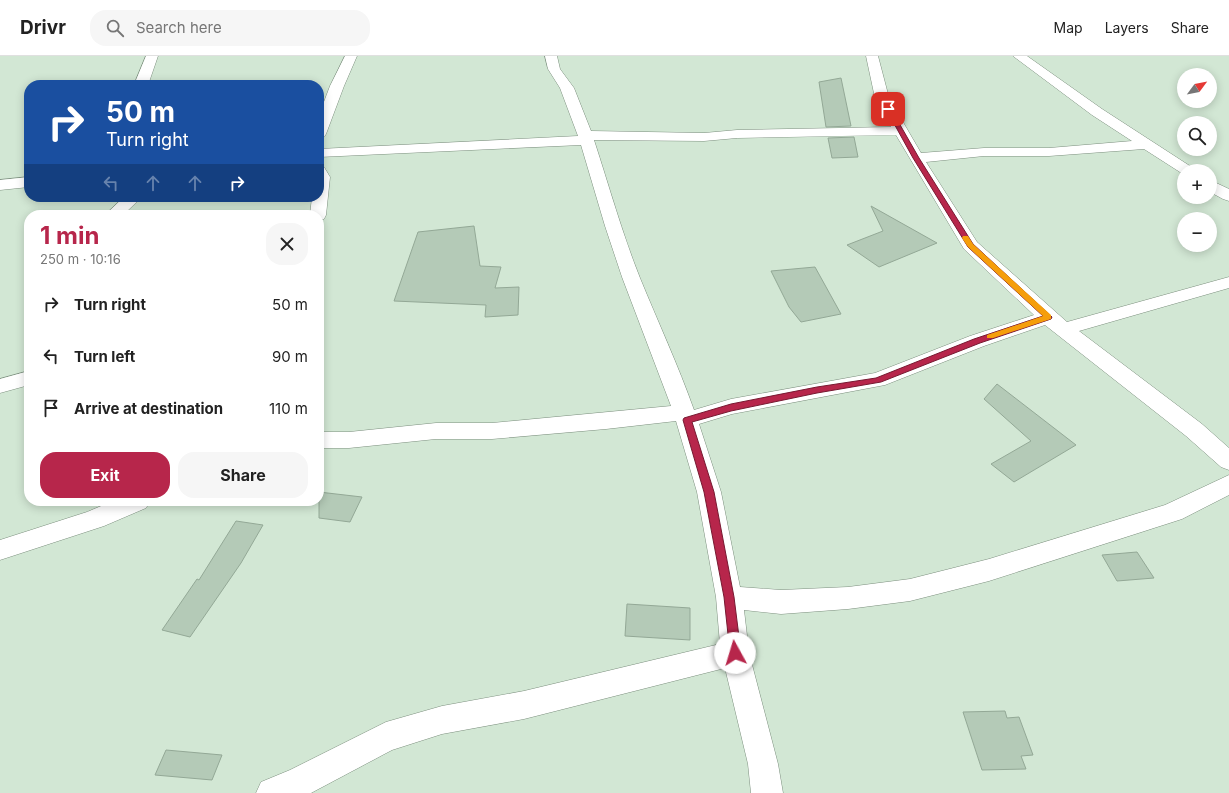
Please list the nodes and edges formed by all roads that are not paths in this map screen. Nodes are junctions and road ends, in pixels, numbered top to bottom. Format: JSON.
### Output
{"nodes":[{"id":1,"x":152,"y":56,"type":"edge"},
{"id":2,"x":351,"y":56,"type":"edge"},
{"id":3,"x":552,"y":56,"type":"edge"},
{"id":4,"x":872,"y":56,"type":"edge"},
{"id":5,"x":1019,"y":56,"type":"edge"},
{"id":6,"x":143,"y":80,"type":"edge"},
{"id":7,"x":324,"y":121,"type":"edge"},
{"id":8,"x":901,"y":131,"type":"junction"},
{"id":9,"x":585,"y":138,"type":"junction"},
{"id":10,"x":1147,"y":144,"type":"junction"},
{"id":11,"x":324,"y":153,"type":"edge"},
{"id":12,"x":916,"y":158,"type":"junction"},
{"id":13,"x":1177,"y":164,"type":"edge"},
{"id":14,"x":24,"y":183,"type":"edge"},
{"id":15,"x":0,"y":185,"type":"edge"},
{"id":16,"x":1217,"y":189,"type":"edge"},
{"id":17,"x":1229,"y":196,"type":"edge"},
{"id":18,"x":128,"y":202,"type":"edge"},
{"id":19,"x":119,"y":210,"type":"edge"},
{"id":20,"x":1229,"y":282,"type":"edge"},
{"id":21,"x":1056,"y":323,"type":"junction"},
{"id":22,"x":24,"y":375,"type":"edge"},
{"id":23,"x":0,"y":386,"type":"edge"},
{"id":24,"x":685,"y":416,"type":"junction"},
{"id":25,"x":324,"y":440,"type":"edge"},
{"id":26,"x":1229,"y":461,"type":"edge"},
{"id":27,"x":1229,"y":484,"type":"edge"},
{"id":28,"x":126,"y":506,"type":"edge"},
{"id":29,"x":0,"y":550,"type":"edge"},
{"id":30,"x":729,"y":597,"type":"junction"},
{"id":31,"x":735,"y":653,"type":"junction"},
{"id":32,"x":278,"y":792,"type":"edge"},
{"id":33,"x":767,"y":793,"type":"edge"}],
"edges":[{"from":1,"to":6,"type":"street"},
{"from":2,"to":7,"type":"street"},
{"from":3,"to":9,"type":"street"},
{"from":4,"to":8,"type":"street"},
{"from":5,"to":10,"type":"street"},
{"from":8,"to":9,"type":"street"},
{"from":8,"to":12,"type":"street"},
{"from":9,"to":11,"type":"street"},
{"from":9,"to":24,"type":"street"},
{"from":10,"to":12,"type":"street"},
{"from":10,"to":13,"type":"street"},
{"from":12,"to":21,"type":"street"},
{"from":14,"to":15,"type":"street"},
{"from":16,"to":17,"type":"street"},
{"from":18,"to":19,"type":"street"},
{"from":20,"to":21,"type":"street"},
{"from":21,"to":24,"type":"street"},
{"from":21,"to":26,"type":"street"},
{"from":22,"to":23,"type":"street"},
{"from":24,"to":25,"type":"street"},
{"from":24,"to":30,"type":"street"},
{"from":27,"to":30,"type":"street"},
{"from":28,"to":29,"type":"street"},
{"from":30,"to":31,"type":"street"},
{"from":31,"to":32,"type":"street"},
{"from":31,"to":33,"type":"street"}]}
